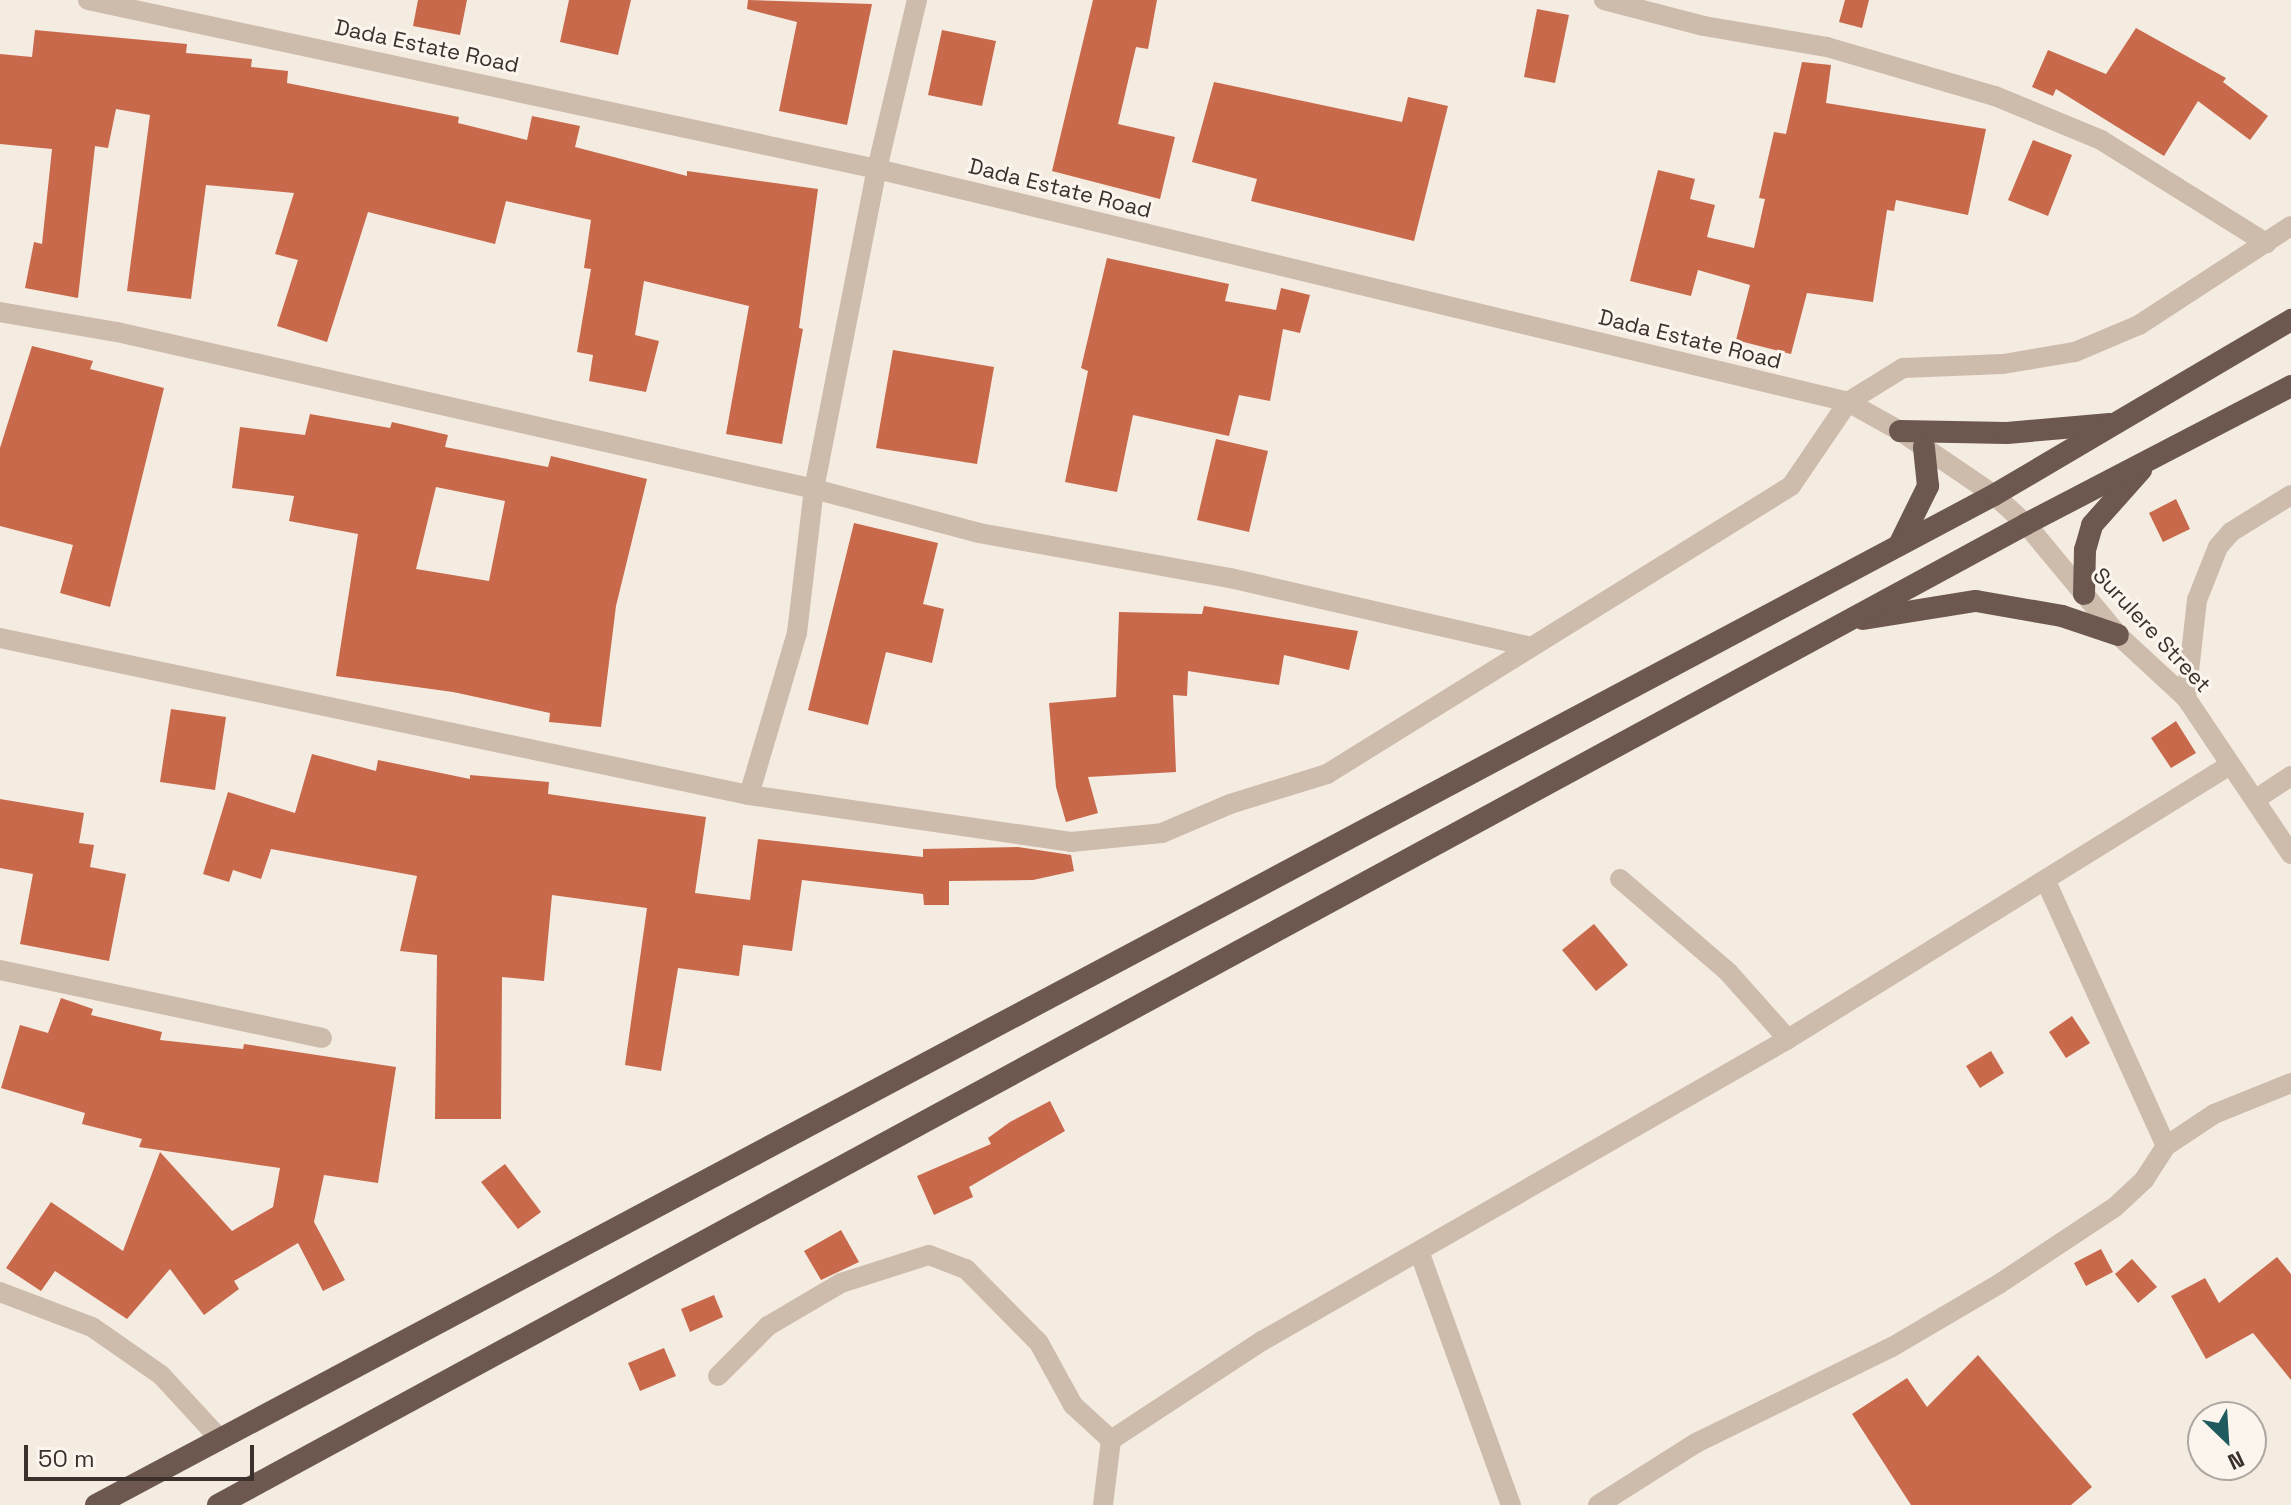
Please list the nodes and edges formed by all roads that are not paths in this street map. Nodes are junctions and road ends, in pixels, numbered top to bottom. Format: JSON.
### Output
{"nodes":[{"id":1,"x":88,"y":0,"type":"edge"},
{"id":2,"x":917,"y":0,"type":"edge"},
{"id":3,"x":1604,"y":0,"type":"edge"},
{"id":4,"x":877,"y":169,"type":"junction"},
{"id":5,"x":2291,"y":226,"type":"edge"},
{"id":6,"x":2266,"y":243,"type":"junction"},
{"id":7,"x":0,"y":312,"type":"edge"},
{"id":8,"x":2291,"y":320,"type":"edge"},
{"id":9,"x":2291,"y":386,"type":"edge"},
{"id":10,"x":1848,"y":402,"type":"junction"},
{"id":11,"x":2115,"y":424,"type":"junction"},
{"id":12,"x":1900,"y":431,"type":"junction"},
{"id":13,"x":1924,"y":447,"type":"junction"},
{"id":14,"x":2151,"y":459,"type":"junction"},
{"id":15,"x":814,"y":489,"type":"junction"},
{"id":16,"x":1994,"y":495,"type":"junction"},
{"id":17,"x":2291,"y":495,"type":"edge"},
{"id":18,"x":2026,"y":524,"type":"junction"},
{"id":19,"x":1899,"y":545,"type":"junction"},
{"id":20,"x":2084,"y":594,"type":"junction"},
{"id":21,"x":1846,"y":621,"type":"junction"},
{"id":22,"x":2118,"y":635,"type":"junction"},
{"id":23,"x":0,"y":638,"type":"edge"},
{"id":24,"x":1528,"y":646,"type":"junction"},
{"id":25,"x":2186,"y":698,"type":"junction"},
{"id":26,"x":2230,"y":765,"type":"junction"},
{"id":27,"x":2291,"y":776,"type":"edge"},
{"id":28,"x":749,"y":795,"type":"junction"},
{"id":29,"x":2256,"y":799,"type":"junction"},
{"id":30,"x":2291,"y":854,"type":"edge"},
{"id":31,"x":1620,"y":879,"type":"dead end"},
{"id":32,"x":2046,"y":882,"type":"junction"},
{"id":33,"x":0,"y":970,"type":"edge"},
{"id":34,"x":322,"y":1038,"type":"dead end"},
{"id":35,"x":1788,"y":1039,"type":"junction"},
{"id":36,"x":2291,"y":1083,"type":"edge"},
{"id":37,"x":2166,"y":1146,"type":"junction"},
{"id":38,"x":1420,"y":1254,"type":"junction"},
{"id":39,"x":0,"y":1292,"type":"edge"},
{"id":40,"x":718,"y":1376,"type":"dead end"},
{"id":41,"x":220,"y":1439,"type":"junction"},
{"id":42,"x":1111,"y":1440,"type":"junction"},
{"id":43,"x":96,"y":1505,"type":"edge"},
{"id":44,"x":218,"y":1505,"type":"edge"},
{"id":45,"x":1103,"y":1505,"type":"edge"},
{"id":46,"x":1511,"y":1505,"type":"edge"},
{"id":47,"x":1598,"y":1505,"type":"edge"}],
"edges":[{"from":1,"to":4,"type":"street","name":"Dada Estate Road"},
{"from":2,"to":4,"type":"street"},
{"from":3,"to":6,"type":"street"},
{"from":4,"to":10,"type":"street","name":"Dada Estate Road"},
{"from":4,"to":15,"type":"street"},
{"from":5,"to":6,"type":"street"},
{"from":6,"to":10,"type":"street"},
{"from":7,"to":15,"type":"street"},
{"from":8,"to":11,"type":"highway"},
{"from":9,"to":14,"type":"highway"},
{"from":10,"to":12,"type":"street","name":"Dada Estate Road"},
{"from":10,"to":24,"type":"street"},
{"from":11,"to":12,"type":"highway"},
{"from":11,"to":16,"type":"highway"},
{"from":12,"to":13,"type":"street","name":"Dada Estate Road"},
{"from":13,"to":16,"type":"street","name":"Dada Estate Road"},
{"from":13,"to":19,"type":"highway"},
{"from":14,"to":18,"type":"highway"},
{"from":14,"to":20,"type":"highway"},
{"from":15,"to":24,"type":"street"},
{"from":15,"to":28,"type":"street"},
{"from":16,"to":18,"type":"street","name":"Surulere Street"},
{"from":16,"to":19,"type":"highway"},
{"from":17,"to":25,"type":"street"},
{"from":18,"to":20,"type":"street","name":"Surulere Street"},
{"from":18,"to":21,"type":"highway"},
{"from":19,"to":41,"type":"highway"},
{"from":20,"to":22,"type":"street","name":"Surulere Street"},
{"from":21,"to":22,"type":"highway"},
{"from":21,"to":44,"type":"highway"},
{"from":22,"to":25,"type":"street","name":"Surulere Street"},
{"from":23,"to":28,"type":"street"},
{"from":24,"to":28,"type":"street"},
{"from":25,"to":26,"type":"street","name":"Surulere Street"},
{"from":26,"to":29,"type":"street","name":"Surulere Street"},
{"from":26,"to":32,"type":"street"},
{"from":27,"to":29,"type":"street"},
{"from":29,"to":30,"type":"street","name":"Surulere Street"},
{"from":31,"to":35,"type":"street"},
{"from":32,"to":35,"type":"street"},
{"from":32,"to":37,"type":"street"},
{"from":33,"to":34,"type":"street"},
{"from":35,"to":38,"type":"street"},
{"from":36,"to":37,"type":"street"},
{"from":37,"to":47,"type":"street"},
{"from":38,"to":42,"type":"street"},
{"from":38,"to":46,"type":"street"},
{"from":39,"to":41,"type":"street"},
{"from":40,"to":42,"type":"street"},
{"from":41,"to":43,"type":"highway"},
{"from":42,"to":45,"type":"street"}]}
